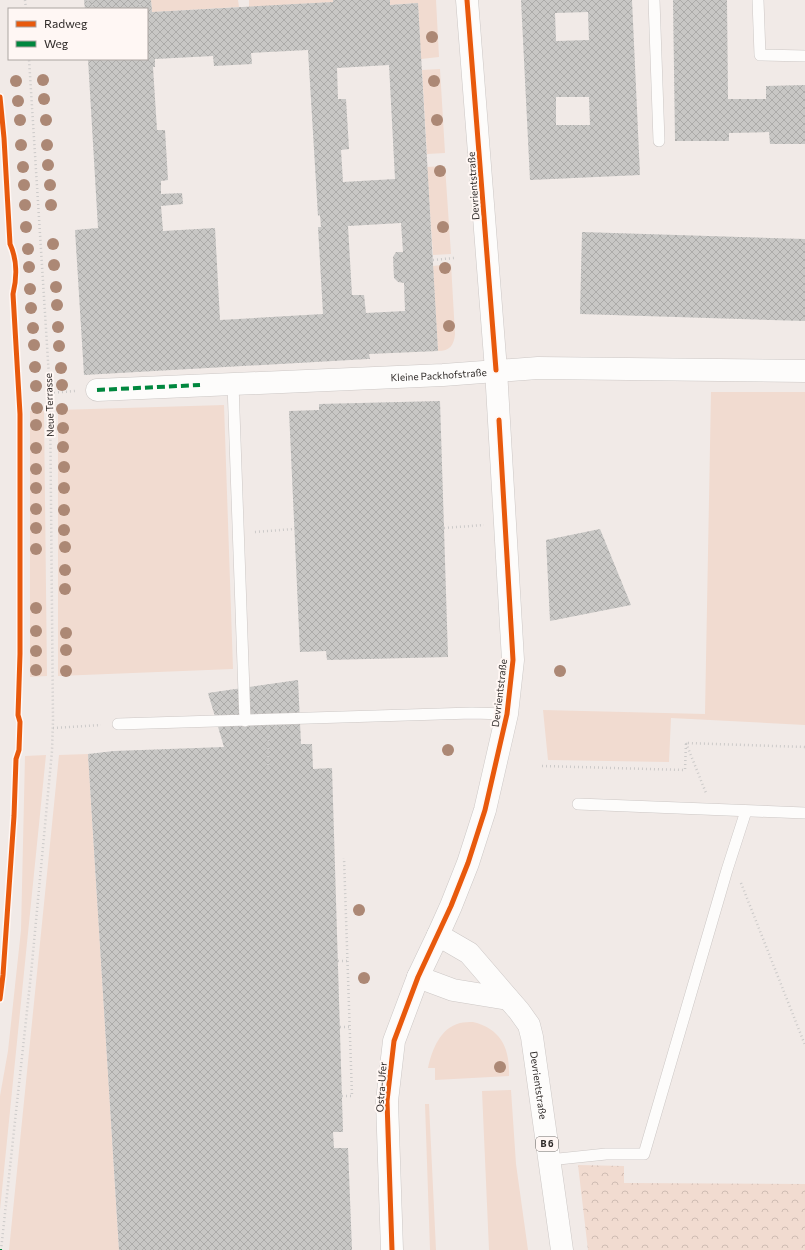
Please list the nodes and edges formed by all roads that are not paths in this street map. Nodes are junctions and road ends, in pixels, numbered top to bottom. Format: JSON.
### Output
{"nodes":[{"id":1,"x":467,"y":0,"type":"edge"},
{"id":2,"x":654,"y":0,"type":"edge"},
{"id":3,"x":758,"y":0,"type":"edge"},
{"id":4,"x":805,"y":56,"type":"edge"},
{"id":5,"x":659,"y":141,"type":"dead end"},
{"id":6,"x":496,"y":370,"type":"junction"},
{"id":7,"x":805,"y":371,"type":"edge"},
{"id":8,"x":233,"y":384,"type":"junction"},
{"id":9,"x":97,"y":390,"type":"dead end"},
{"id":10,"x":507,"y":714,"type":"junction"},
{"id":11,"x":245,"y":720,"type":"junction"},
{"id":12,"x":118,"y":724,"type":"road end"},
{"id":13,"x":578,"y":804,"type":"dead end"},
{"id":14,"x":746,"y":811,"type":"junction"},
{"id":15,"x":805,"y":813,"type":"edge"},
{"id":16,"x":438,"y":934,"type":"junction"},
{"id":17,"x":418,"y":977,"type":"junction"},
{"id":18,"x":508,"y":999,"type":"junction"},
{"id":19,"x":549,"y":1160,"type":"junction"},
{"id":20,"x":392,"y":1250,"type":"edge"},
{"id":21,"x":562,"y":1250,"type":"edge"}],
"edges":[{"from":1,"to":6,"type":"main road","name":"Devrientstraße"},
{"from":2,"to":5,"type":"lane"},
{"from":3,"to":4,"type":"lane"},
{"from":6,"to":7,"type":"main road","name":"Kleine Packhofstraße"},
{"from":6,"to":8,"type":"main road","name":"Kleine Packhofstraße"},
{"from":6,"to":10,"type":"main road","name":"Devrientstraße"},
{"from":8,"to":9,"type":"main road","name":"Kleine Packhofstraße"},
{"from":8,"to":11,"type":"lane"},
{"from":10,"to":11,"type":"lane"},
{"from":10,"to":16,"type":"main road","name":"Devrientstraße"},
{"from":11,"to":12,"type":"lane"},
{"from":13,"to":14,"type":"lane"},
{"from":14,"to":15,"type":"lane"},
{"from":14,"to":19,"type":"lane"},
{"from":16,"to":17,"type":"main road","name":"Ostra-Ufer"},
{"from":16,"to":18,"type":"main road","name":"Devrientstraße","number":"B 6"},
{"from":17,"to":18,"type":"main road"},
{"from":17,"to":20,"type":"main road","name":"Ostra-Ufer"},
{"from":18,"to":19,"type":"main road","name":"Devrientstraße","number":"B 6"},
{"from":19,"to":21,"type":"main road","name":"Devrientstraße","number":"B 6"}]}
